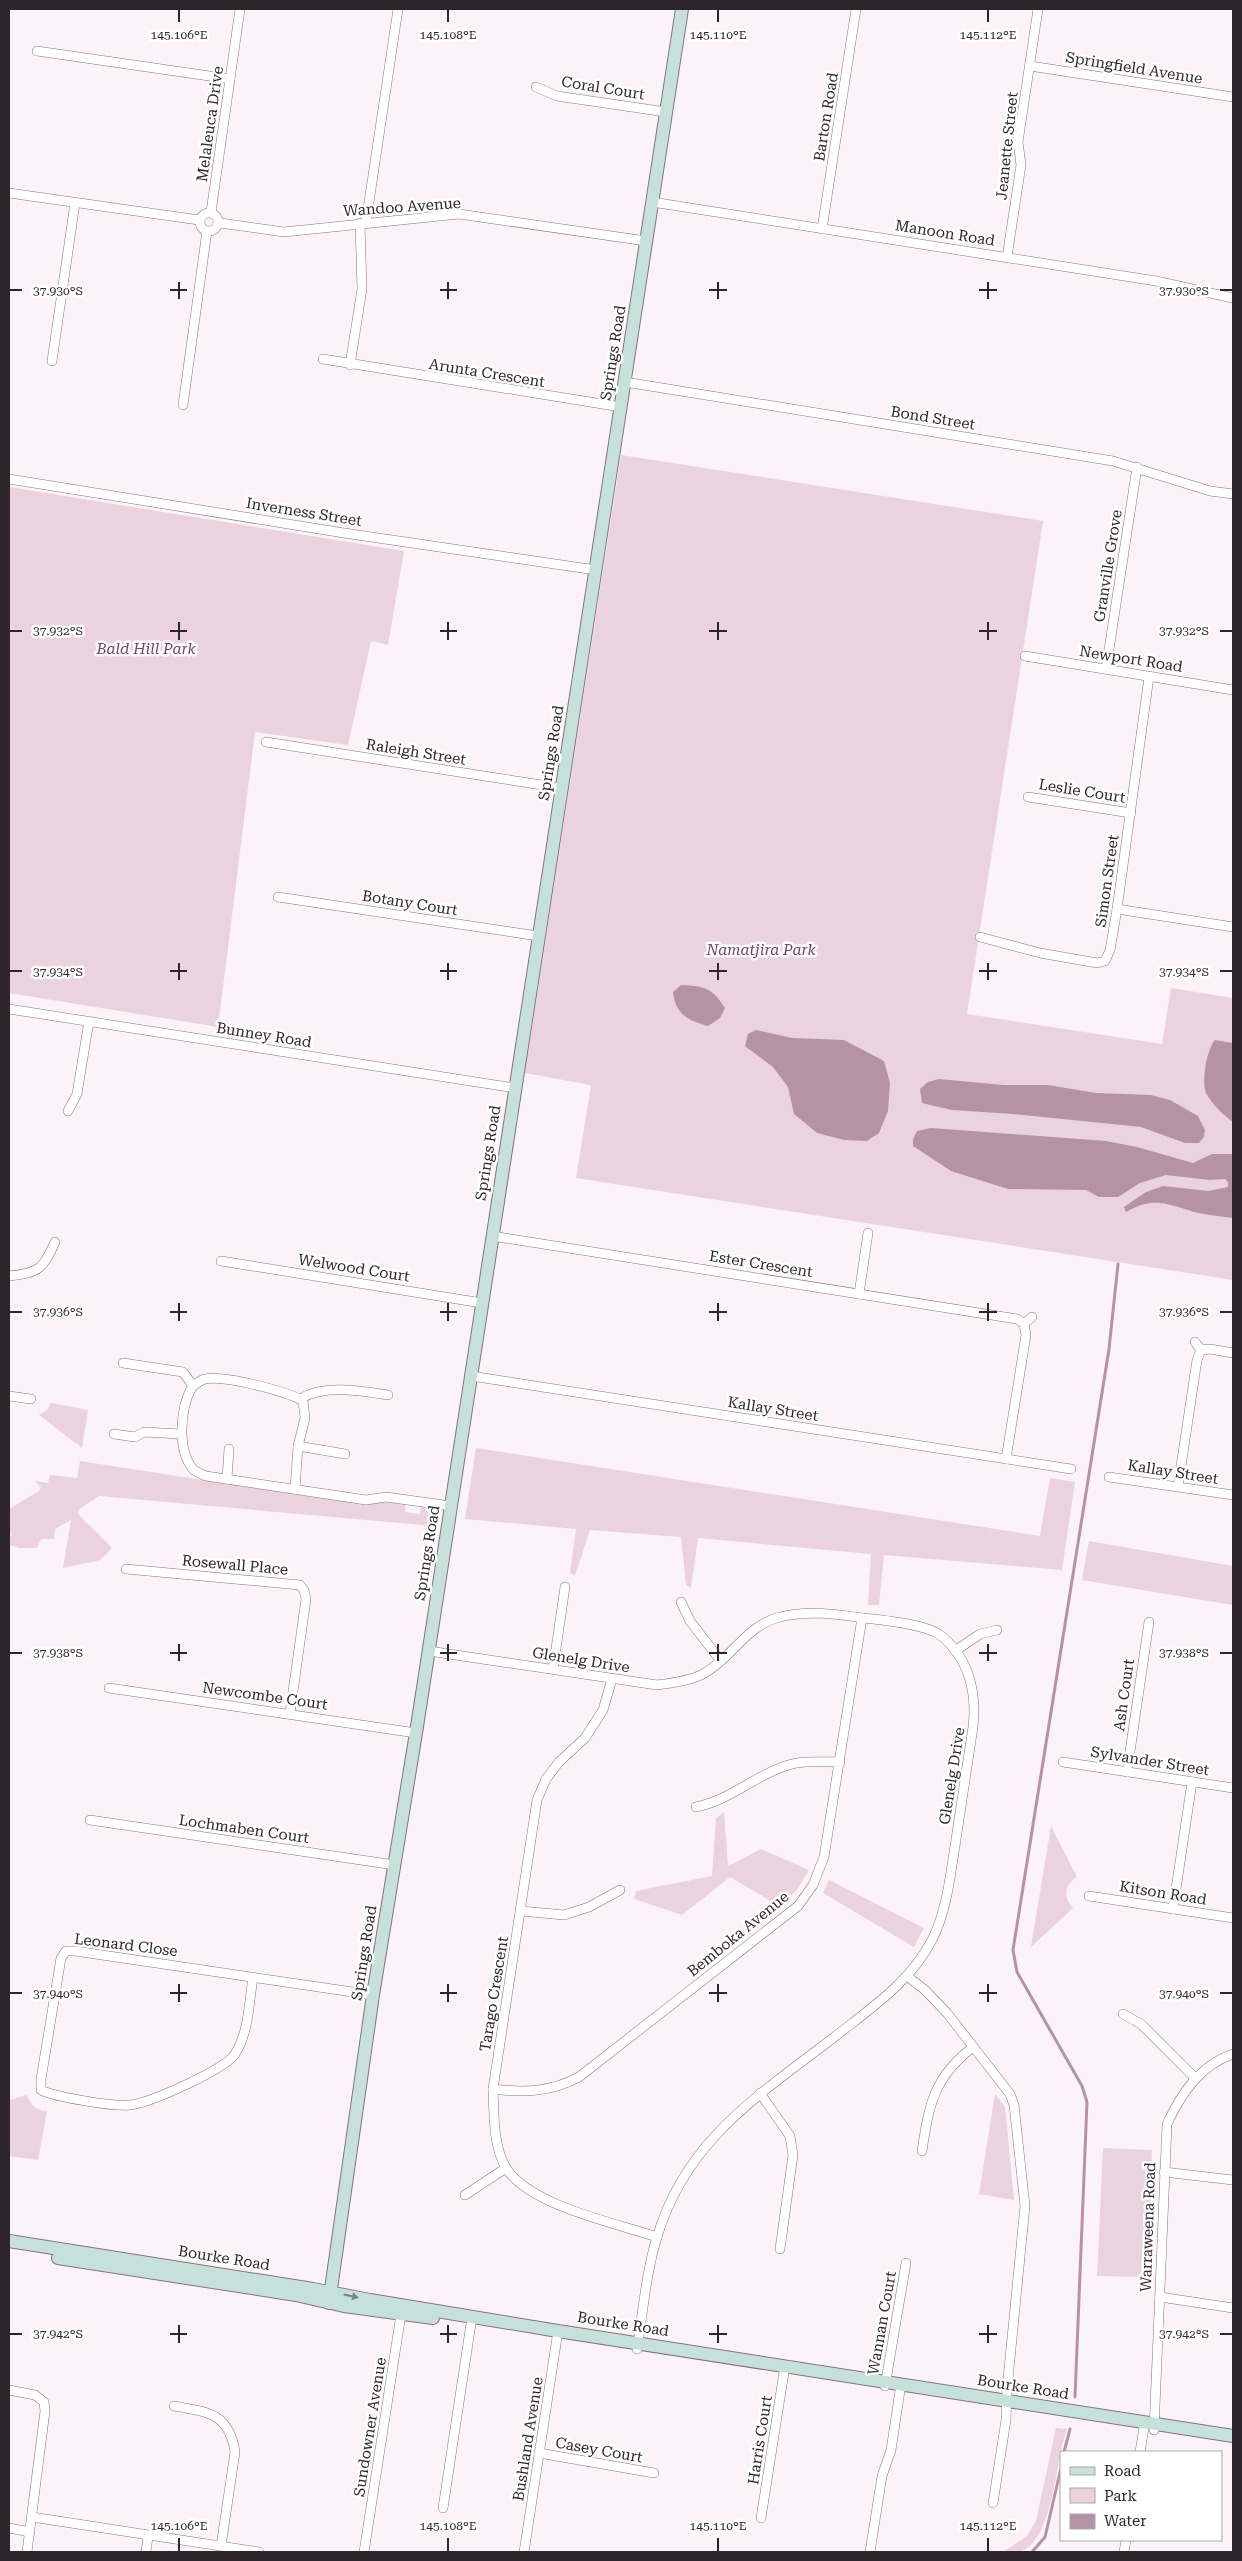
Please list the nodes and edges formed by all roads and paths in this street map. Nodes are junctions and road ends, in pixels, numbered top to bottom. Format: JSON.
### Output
{"nodes":[{"id":1,"x":240,"y":9,"type":"edge"},
{"id":2,"x":398,"y":9,"type":"edge"},
{"id":3,"x":682,"y":9,"type":"edge"},
{"id":4,"x":856,"y":9,"type":"edge"},
{"id":5,"x":1038,"y":9,"type":"edge"},
{"id":6,"x":37,"y":51,"type":"dead end"},
{"id":7,"x":1030,"y":66,"type":"junction"},
{"id":8,"x":230,"y":80,"type":"junction"},
{"id":9,"x":536,"y":87,"type":"dead end"},
{"id":10,"x":1233,"y":97,"type":"edge"},
{"id":11,"x":666,"y":112,"type":"junction"},
{"id":12,"x":9,"y":193,"type":"edge"},
{"id":13,"x":652,"y":202,"type":"junction"},
{"id":14,"x":75,"y":203,"type":"junction"},
{"id":15,"x":211,"y":212,"type":"junction"},
{"id":16,"x":200,"y":220,"type":"junction"},
{"id":17,"x":220,"y":223,"type":"junction"},
{"id":18,"x":363,"y":223,"type":"junction"},
{"id":19,"x":822,"y":229,"type":"junction"},
{"id":20,"x":207,"y":230,"type":"junction"},
{"id":21,"x":646,"y":241,"type":"junction"},
{"id":22,"x":1007,"y":257,"type":"junction"},
{"id":23,"x":1233,"y":298,"type":"edge"},
{"id":24,"x":323,"y":359,"type":"dead end"},
{"id":25,"x":52,"y":361,"type":"dead end"},
{"id":26,"x":350,"y":365,"type":"junction"},
{"id":27,"x":625,"y":382,"type":"junction"},
{"id":28,"x":183,"y":405,"type":"dead end"},
{"id":29,"x":621,"y":407,"type":"junction"},
{"id":30,"x":1137,"y":467,"type":"junction"},
{"id":31,"x":9,"y":479,"type":"edge"},
{"id":32,"x":1233,"y":494,"type":"edge"},
{"id":33,"x":596,"y":570,"type":"junction"},
{"id":34,"x":1025,"y":656,"type":"dead end"},
{"id":35,"x":1106,"y":669,"type":"junction"},
{"id":36,"x":1149,"y":677,"type":"junction"},
{"id":37,"x":1233,"y":690,"type":"edge"},
{"id":38,"x":266,"y":742,"type":"dead end"},
{"id":39,"x":561,"y":788,"type":"junction"},
{"id":40,"x":1028,"y":797,"type":"dead end"},
{"id":41,"x":1131,"y":813,"type":"junction"},
{"id":42,"x":278,"y":896,"type":"dead end"},
{"id":43,"x":1117,"y":909,"type":"junction"},
{"id":44,"x":1233,"y":927,"type":"edge"},
{"id":45,"x":538,"y":936,"type":"junction"},
{"id":46,"x":980,"y":937,"type":"dead end"},
{"id":47,"x":9,"y":1009,"type":"edge"},
{"id":48,"x":89,"y":1021,"type":"junction"},
{"id":49,"x":515,"y":1088,"type":"junction"},
{"id":50,"x":68,"y":1111,"type":"dead end"},
{"id":51,"x":868,"y":1233,"type":"dead end"},
{"id":52,"x":492,"y":1236,"type":"junction"},
{"id":53,"x":55,"y":1242,"type":"dead end"},
{"id":54,"x":222,"y":1261,"type":"dead end"},
{"id":55,"x":9,"y":1276,"type":"edge"},
{"id":56,"x":859,"y":1294,"type":"junction"},
{"id":57,"x":482,"y":1303,"type":"junction"},
{"id":58,"x":1032,"y":1317,"type":"dead end"},
{"id":59,"x":1024,"y":1324,"type":"junction"},
{"id":60,"x":1195,"y":1342,"type":"dead end"},
{"id":61,"x":1201,"y":1350,"type":"junction"},
{"id":62,"x":1233,"y":1353,"type":"edge"},
{"id":63,"x":123,"y":1364,"type":"dead end"},
{"id":64,"x":471,"y":1376,"type":"junction"},
{"id":65,"x":193,"y":1386,"type":"junction"},
{"id":66,"x":388,"y":1395,"type":"dead end"},
{"id":67,"x":9,"y":1396,"type":"edge"},
{"id":68,"x":31,"y":1399,"type":"dead end"},
{"id":69,"x":300,"y":1399,"type":"junction"},
{"id":70,"x":114,"y":1434,"type":"dead end"},
{"id":71,"x":181,"y":1434,"type":"junction"},
{"id":72,"x":298,"y":1446,"type":"junction"},
{"id":73,"x":229,"y":1449,"type":"dead end"},
{"id":74,"x":345,"y":1454,"type":"dead end"},
{"id":75,"x":1006,"y":1459,"type":"junction"},
{"id":76,"x":1071,"y":1469,"type":"dead end"},
{"id":77,"x":1109,"y":1476,"type":"dead end"},
{"id":78,"x":227,"y":1479,"type":"junction"},
{"id":79,"x":1178,"y":1486,"type":"junction"},
{"id":80,"x":295,"y":1489,"type":"junction"},
{"id":81,"x":1233,"y":1495,"type":"edge"},
{"id":82,"x":451,"y":1506,"type":"junction"},
{"id":83,"x":126,"y":1569,"type":"dead end"},
{"id":84,"x":565,"y":1587,"type":"dead end"},
{"id":85,"x":681,"y":1602,"type":"dead end"},
{"id":86,"x":862,"y":1618,"type":"junction"},
{"id":87,"x":1149,"y":1622,"type":"dead end"},
{"id":88,"x":997,"y":1630,"type":"dead end"},
{"id":89,"x":429,"y":1651,"type":"junction"},
{"id":90,"x":955,"y":1651,"type":"junction"},
{"id":91,"x":720,"y":1660,"type":"junction"},
{"id":92,"x":553,"y":1670,"type":"junction"},
{"id":93,"x":612,"y":1679,"type":"junction"},
{"id":94,"x":109,"y":1688,"type":"dead end"},
{"id":95,"x":290,"y":1713,"type":"junction"},
{"id":96,"x":416,"y":1733,"type":"junction"},
{"id":97,"x":840,"y":1762,"type":"junction"},
{"id":98,"x":1063,"y":1762,"type":"dead end"},
{"id":99,"x":1127,"y":1772,"type":"junction"},
{"id":100,"x":1192,"y":1782,"type":"junction"},
{"id":101,"x":1233,"y":1788,"type":"edge"},
{"id":102,"x":696,"y":1806,"type":"dead end"},
{"id":103,"x":90,"y":1820,"type":"dead end"},
{"id":104,"x":395,"y":1865,"type":"junction"},
{"id":105,"x":620,"y":1890,"type":"dead end"},
{"id":106,"x":1089,"y":1896,"type":"dead end"},
{"id":107,"x":1173,"y":1909,"type":"junction"},
{"id":108,"x":521,"y":1912,"type":"junction"},
{"id":109,"x":1233,"y":1918,"type":"edge"},
{"id":110,"x":907,"y":1976,"type":"junction"},
{"id":111,"x":253,"y":1977,"type":"junction"},
{"id":112,"x":373,"y":1995,"type":"junction"},
{"id":113,"x":1124,"y":2014,"type":"dead end"},
{"id":114,"x":974,"y":2047,"type":"junction"},
{"id":115,"x":1233,"y":2054,"type":"edge"},
{"id":116,"x":1195,"y":2078,"type":"junction"},
{"id":117,"x":493,"y":2089,"type":"junction"},
{"id":118,"x":760,"y":2093,"type":"junction"},
{"id":119,"x":922,"y":2151,"type":"dead end"},
{"id":120,"x":506,"y":2168,"type":"junction"},
{"id":121,"x":1164,"y":2172,"type":"junction"},
{"id":122,"x":1233,"y":2180,"type":"edge"},
{"id":123,"x":465,"y":2195,"type":"dead end"},
{"id":124,"x":657,"y":2236,"type":"junction"},
{"id":125,"x":9,"y":2241,"type":"edge"},
{"id":126,"x":780,"y":2249,"type":"dead end"},
{"id":127,"x":9,"y":2250,"type":"edge"},
{"id":128,"x":906,"y":2263,"type":"dead end"},
{"id":129,"x":329,"y":2297,"type":"junction"},
{"id":130,"x":1160,"y":2297,"type":"junction"},
{"id":131,"x":1233,"y":2308,"type":"edge"},
{"id":132,"x":402,"y":2310,"type":"junction"},
{"id":133,"x":472,"y":2320,"type":"junction"},
{"id":134,"x":558,"y":2334,"type":"junction"},
{"id":135,"x":637,"y":2346,"type":"junction"},
{"id":136,"x":785,"y":2369,"type":"junction"},
{"id":137,"x":886,"y":2385,"type":"junction"},
{"id":138,"x":900,"y":2387,"type":"junction"},
{"id":139,"x":9,"y":2390,"type":"edge"},
{"id":140,"x":1006,"y":2404,"type":"junction"},
{"id":141,"x":174,"y":2406,"type":"dead end"},
{"id":142,"x":1149,"y":2426,"type":"junction"},
{"id":143,"x":1233,"y":2436,"type":"edge"},
{"id":144,"x":1233,"y":2442,"type":"edge"},
{"id":145,"x":1140,"y":2451,"type":"edge"},
{"id":146,"x":540,"y":2453,"type":"junction"},
{"id":147,"x":654,"y":2473,"type":"dead end"},
{"id":148,"x":992,"y":2503,"type":"dead end"},
{"id":149,"x":443,"y":2508,"type":"dead end"},
{"id":150,"x":32,"y":2517,"type":"junction"},
{"id":151,"x":761,"y":2518,"type":"dead end"},
{"id":152,"x":9,"y":2528,"type":"edge"},
{"id":153,"x":30,"y":2532,"type":"junction"},
{"id":154,"x":148,"y":2536,"type":"junction"},
{"id":155,"x":221,"y":2546,"type":"junction"},
{"id":156,"x":27,"y":2552,"type":"edge"},
{"id":157,"x":146,"y":2552,"type":"edge"},
{"id":158,"x":259,"y":2552,"type":"edge"},
{"id":159,"x":364,"y":2552,"type":"edge"},
{"id":160,"x":524,"y":2552,"type":"edge"},
{"id":161,"x":870,"y":2552,"type":"edge"}],
"edges":[{"from":1,"to":8,"type":"street","name":"Melaleuca Drive"},
{"from":2,"to":18,"type":"street"},
{"from":3,"to":11,"type":"main road","name":"Springs Road"},
{"from":4,"to":19,"type":"street","name":"Barton Road"},
{"from":5,"to":7,"type":"street","name":"Jeanette Street"},
{"from":6,"to":8,"type":"street"},
{"from":7,"to":10,"type":"street","name":"Springfield Avenue"},
{"from":7,"to":22,"type":"street","name":"Jeanette Street"},
{"from":8,"to":15,"type":"street","name":"Melaleuca Drive"},
{"from":9,"to":11,"type":"street","name":"Coral Court"},
{"from":11,"to":13,"type":"main road","name":"Springs Road"},
{"from":12,"to":14,"type":"street"},
{"from":13,"to":19,"type":"street","name":"Manoon Road"},
{"from":13,"to":21,"type":"main road","name":"Springs Road"},
{"from":14,"to":16,"type":"street"},
{"from":14,"to":25,"type":"street"},
{"from":15,"to":16,"type":"street"},
{"from":15,"to":17,"type":"street"},
{"from":16,"to":20,"type":"street"},
{"from":17,"to":18,"type":"street","name":"Wandoo Avenue"},
{"from":17,"to":20,"type":"street"},
{"from":18,"to":21,"type":"street","name":"Wandoo Avenue"},
{"from":18,"to":26,"type":"street"},
{"from":19,"to":22,"type":"street","name":"Manoon Road"},
{"from":20,"to":28,"type":"street"},
{"from":21,"to":27,"type":"main road","name":"Springs Road"},
{"from":22,"to":23,"type":"street","name":"Manoon Road"},
{"from":24,"to":26,"type":"street","name":"Arunta Crescent"},
{"from":26,"to":29,"type":"street","name":"Arunta Crescent"},
{"from":27,"to":29,"type":"main road","name":"Springs Road"},
{"from":27,"to":30,"type":"street","name":"Bond Street"},
{"from":29,"to":33,"type":"main road","name":"Springs Road"},
{"from":30,"to":32,"type":"street","name":"Bond Street"},
{"from":30,"to":35,"type":"street","name":"Granville Grove"},
{"from":31,"to":33,"type":"street","name":"Inverness Street"},
{"from":33,"to":39,"type":"main road","name":"Springs Road"},
{"from":34,"to":35,"type":"street","name":"Newport Road"},
{"from":35,"to":36,"type":"street","name":"Newport Road"},
{"from":36,"to":37,"type":"street","name":"Newport Road"},
{"from":36,"to":41,"type":"street","name":"Simon Street"},
{"from":38,"to":39,"type":"street","name":"Raleigh Street"},
{"from":39,"to":45,"type":"main road","name":"Springs Road"},
{"from":40,"to":41,"type":"street","name":"Leslie Court"},
{"from":41,"to":43,"type":"street","name":"Simon Street"},
{"from":42,"to":45,"type":"street","name":"Botany Court"},
{"from":43,"to":44,"type":"street"},
{"from":43,"to":46,"type":"street","name":"Simon Street"},
{"from":45,"to":49,"type":"main road","name":"Springs Road"},
{"from":47,"to":48,"type":"street","name":"Bunney Road"},
{"from":48,"to":49,"type":"street","name":"Bunney Road"},
{"from":48,"to":50,"type":"street"},
{"from":49,"to":52,"type":"main road","name":"Springs Road"},
{"from":51,"to":56,"type":"street"},
{"from":52,"to":56,"type":"street","name":"Ester Crescent"},
{"from":52,"to":57,"type":"main road","name":"Springs Road"},
{"from":53,"to":55,"type":"street"},
{"from":54,"to":57,"type":"street","name":"Welwood Court"},
{"from":56,"to":59,"type":"street","name":"Ester Crescent"},
{"from":57,"to":64,"type":"main road","name":"Springs Road"},
{"from":58,"to":59,"type":"street"},
{"from":59,"to":75,"type":"street"},
{"from":60,"to":61,"type":"street"},
{"from":61,"to":62,"type":"street"},
{"from":61,"to":79,"type":"street"},
{"from":63,"to":65,"type":"street"},
{"from":64,"to":75,"type":"street","name":"Kallay Street"},
{"from":64,"to":82,"type":"main road","name":"Springs Road"},
{"from":65,"to":69,"type":"street"},
{"from":65,"to":71,"type":"street"},
{"from":66,"to":69,"type":"street"},
{"from":67,"to":68,"type":"street"},
{"from":69,"to":72,"type":"street"},
{"from":70,"to":71,"type":"street"},
{"from":71,"to":78,"type":"street"},
{"from":72,"to":74,"type":"street"},
{"from":72,"to":80,"type":"street"},
{"from":73,"to":78,"type":"street"},
{"from":75,"to":76,"type":"street","name":"Kallay Street"},
{"from":77,"to":79,"type":"street","name":"Kallay Street"},
{"from":78,"to":80,"type":"street"},
{"from":79,"to":81,"type":"street","name":"Kallay Street"},
{"from":80,"to":82,"type":"street"},
{"from":82,"to":89,"type":"main road","name":"Springs Road"},
{"from":83,"to":95,"type":"street","name":"Rosewall Place"},
{"from":84,"to":92,"type":"street"},
{"from":85,"to":91,"type":"street"},
{"from":86,"to":90,"type":"street","name":"Glenelg Drive"},
{"from":86,"to":91,"type":"street","name":"Glenelg Drive"},
{"from":86,"to":97,"type":"street","name":"Bemboka Avenue"},
{"from":87,"to":99,"type":"street","name":"Ash Court"},
{"from":88,"to":90,"type":"street"},
{"from":89,"to":92,"type":"street","name":"Glenelg Drive"},
{"from":89,"to":96,"type":"main road","name":"Springs Road"},
{"from":90,"to":110,"type":"street","name":"Glenelg Drive"},
{"from":91,"to":93,"type":"street","name":"Glenelg Drive"},
{"from":92,"to":93,"type":"street","name":"Glenelg Drive"},
{"from":93,"to":108,"type":"street","name":"Tarago Crescent"},
{"from":94,"to":95,"type":"street","name":"Newcombe Court"},
{"from":95,"to":96,"type":"street","name":"Newcombe Court"},
{"from":96,"to":104,"type":"main road","name":"Springs Road"},
{"from":97,"to":102,"type":"street"},
{"from":97,"to":117,"type":"street","name":"Bemboka Avenue"},
{"from":98,"to":99,"type":"street","name":"Sylvander Street"},
{"from":99,"to":100,"type":"street","name":"Sylvander Street"},
{"from":100,"to":101,"type":"street","name":"Sylvander Street"},
{"from":100,"to":107,"type":"street"},
{"from":103,"to":104,"type":"street","name":"Lochmaben Court"},
{"from":104,"to":112,"type":"main road","name":"Springs Road"},
{"from":105,"to":108,"type":"street"},
{"from":106,"to":107,"type":"street","name":"Kitson Road"},
{"from":107,"to":109,"type":"street","name":"Kitson Road"},
{"from":108,"to":117,"type":"street","name":"Tarago Crescent"},
{"from":110,"to":114,"type":"street"},
{"from":110,"to":118,"type":"street","name":"Glenelg Drive"},
{"from":111,"to":111,"type":"street","name":"Leonard Close"},
{"from":111,"to":112,"type":"street","name":"Leonard Close"},
{"from":112,"to":129,"type":"main road","name":"Springs Road"},
{"from":113,"to":116,"type":"street"},
{"from":114,"to":119,"type":"street"},
{"from":114,"to":140,"type":"street"},
{"from":115,"to":116,"type":"street","name":"Warraweena Road"},
{"from":116,"to":121,"type":"street","name":"Warraweena Road"},
{"from":117,"to":120,"type":"street","name":"Tarago Crescent"},
{"from":118,"to":124,"type":"street","name":"Glenelg Drive"},
{"from":118,"to":126,"type":"street"},
{"from":120,"to":123,"type":"street"},
{"from":120,"to":124,"type":"street","name":"Tarago Crescent"},
{"from":121,"to":122,"type":"street"},
{"from":121,"to":130,"type":"street","name":"Warraweena Road"},
{"from":124,"to":135,"type":"street","name":"Glenelg Drive"},
{"from":125,"to":129,"type":"main road","name":"Bourke Road"},
{"from":127,"to":129,"type":"main road","name":"Bourke Road"},
{"from":128,"to":137,"type":"street","name":"Wannan Court"},
{"from":129,"to":132,"type":"main road","name":"Bourke Road"},
{"from":130,"to":131,"type":"street"},
{"from":130,"to":142,"type":"street","name":"Warraweena Road"},
{"from":132,"to":133,"type":"main road","name":"Bourke Road"},
{"from":132,"to":159,"type":"street","name":"Sundowner Avenue"},
{"from":133,"to":134,"type":"main road","name":"Bourke Road"},
{"from":133,"to":149,"type":"street"},
{"from":134,"to":135,"type":"main road","name":"Bourke Road"},
{"from":134,"to":146,"type":"street","name":"Bushland Avenue"},
{"from":135,"to":136,"type":"main road","name":"Bourke Road"},
{"from":136,"to":137,"type":"main road","name":"Bourke Road"},
{"from":136,"to":151,"type":"street","name":"Harris Court"},
{"from":137,"to":138,"type":"main road","name":"Bourke Road"},
{"from":138,"to":140,"type":"main road","name":"Bourke Road"},
{"from":138,"to":161,"type":"street"},
{"from":139,"to":150,"type":"street"},
{"from":140,"to":142,"type":"main road","name":"Bourke Road"},
{"from":140,"to":148,"type":"street"},
{"from":141,"to":155,"type":"street"},
{"from":142,"to":143,"type":"main road","name":"Bourke Road"},
{"from":142,"to":144,"type":"main road","name":"Bourke Road"},
{"from":142,"to":145,"type":"street","name":"Warraweena Road"},
{"from":146,"to":147,"type":"street","name":"Casey Court"},
{"from":146,"to":160,"type":"street","name":"Bushland Avenue"},
{"from":150,"to":153,"type":"street"},
{"from":150,"to":154,"type":"street"},
{"from":152,"to":153,"type":"street"},
{"from":153,"to":156,"type":"street"},
{"from":154,"to":155,"type":"street"},
{"from":154,"to":157,"type":"street"},
{"from":155,"to":158,"type":"street"}]}
